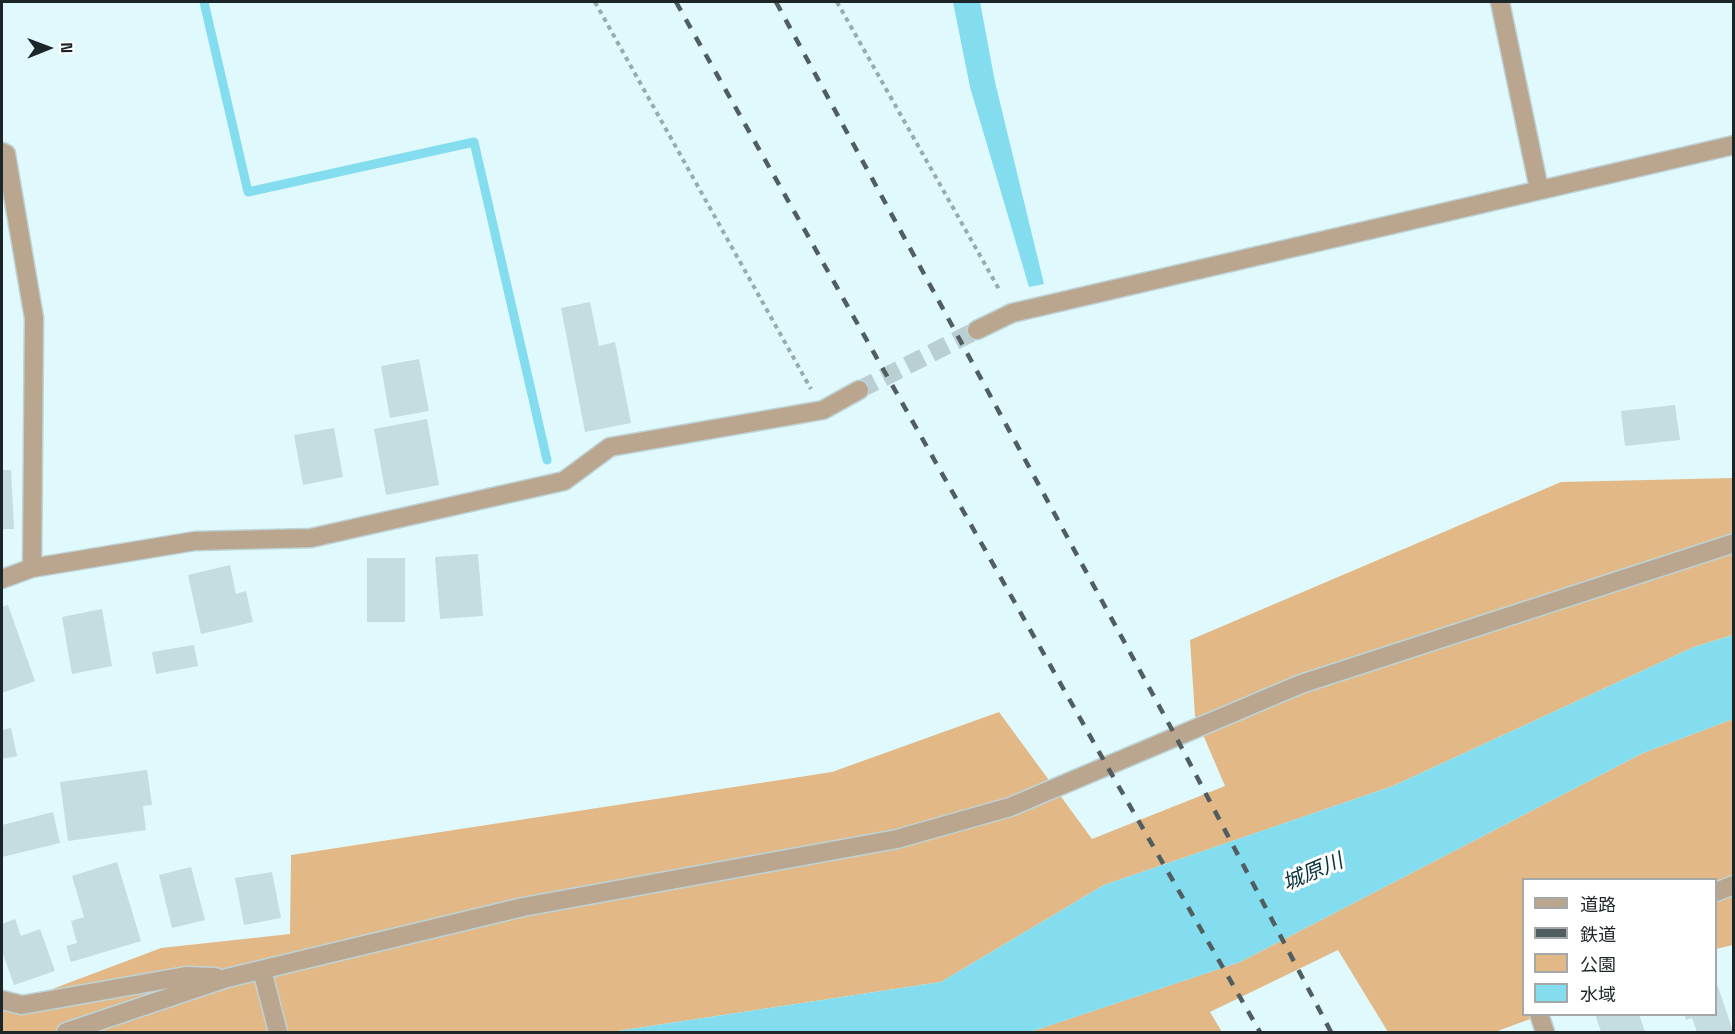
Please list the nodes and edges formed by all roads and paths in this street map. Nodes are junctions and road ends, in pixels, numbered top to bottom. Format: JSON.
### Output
{"nodes":[{"id":1,"x":595,"y":2,"type":"edge"},
{"id":2,"x":837,"y":2,"type":"edge"},
{"id":3,"x":1500,"y":2,"type":"edge"},
{"id":4,"x":1734,"y":145,"type":"edge"},
{"id":5,"x":2,"y":152,"type":"edge"},
{"id":6,"x":1539,"y":189,"type":"junction"},
{"id":7,"x":1012,"y":313,"type":"junction"},
{"id":8,"x":977,"y":330,"type":"tunnel mouth"},
{"id":9,"x":859,"y":390,"type":"tunnel mouth"},
{"id":10,"x":823,"y":410,"type":"junction"},
{"id":11,"x":1734,"y":543,"type":"edge"},
{"id":12,"x":32,"y":568,"type":"junction"},
{"id":13,"x":2,"y":579,"type":"edge"},
{"id":14,"x":1734,"y":885,"type":"edge"},
{"id":15,"x":1717,"y":892,"type":"edge"},
{"id":16,"x":262,"y":970,"type":"junction"},
{"id":17,"x":227,"y":978,"type":"junction"},
{"id":18,"x":2,"y":1000,"type":"edge"},
{"id":19,"x":1540,"y":1016,"type":"edge"},
{"id":20,"x":66,"y":1032,"type":"edge"},
{"id":21,"x":278,"y":1032,"type":"edge"},
{"id":22,"x":1545,"y":1032,"type":"edge"}],
"edges":[{"from":1,"to":10,"type":"path"},
{"from":2,"to":7,"type":"path"},
{"from":3,"to":6,"type":"street"},
{"from":4,"to":6,"type":"street"},
{"from":5,"to":12,"type":"street"},
{"from":6,"to":7,"type":"street"},
{"from":7,"to":8,"type":"street"},
{"from":9,"to":10,"type":"street"},
{"from":10,"to":12,"type":"street"},
{"from":11,"to":16,"type":"street"},
{"from":12,"to":13,"type":"street"},
{"from":14,"to":15,"type":"street"},
{"from":16,"to":17,"type":"street"},
{"from":16,"to":21,"type":"street"},
{"from":17,"to":18,"type":"street"},
{"from":17,"to":20,"type":"street"},
{"from":19,"to":22,"type":"street"}]}
